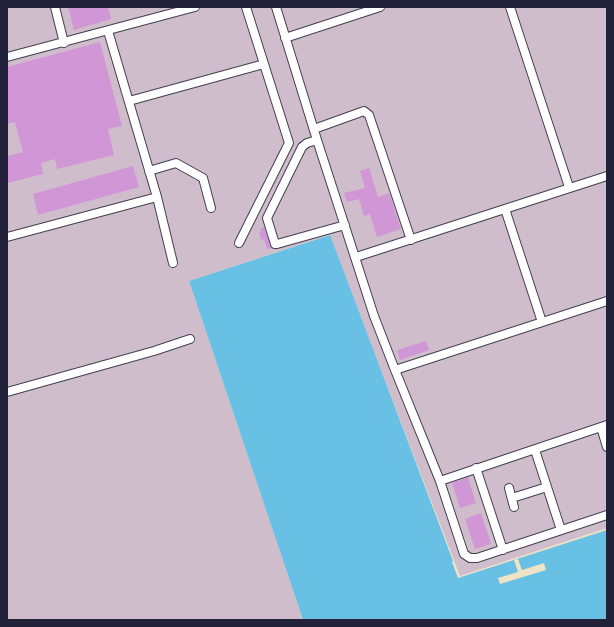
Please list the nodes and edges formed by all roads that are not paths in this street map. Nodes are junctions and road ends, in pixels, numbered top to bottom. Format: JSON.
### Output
{"nodes":[{"id":1,"x":55,"y":7,"type":"edge"},
{"id":2,"x":195,"y":7,"type":"edge"},
{"id":3,"x":246,"y":7,"type":"edge"},
{"id":4,"x":276,"y":7,"type":"edge"},
{"id":5,"x":380,"y":7,"type":"edge"},
{"id":6,"x":510,"y":7,"type":"edge"},
{"id":7,"x":108,"y":31,"type":"junction"},
{"id":8,"x":285,"y":38,"type":"junction"},
{"id":9,"x":64,"y":42,"type":"junction"},
{"id":10,"x":7,"y":57,"type":"edge"},
{"id":11,"x":264,"y":64,"type":"junction"},
{"id":12,"x":129,"y":101,"type":"junction"},
{"id":13,"x":314,"y":129,"type":"junction"},
{"id":14,"x":317,"y":140,"type":"junction"},
{"id":15,"x":149,"y":171,"type":"junction"},
{"id":16,"x":607,"y":176,"type":"edge"},
{"id":17,"x":569,"y":187,"type":"junction"},
{"id":18,"x":156,"y":197,"type":"junction"},
{"id":19,"x":211,"y":208,"type":"dead end"},
{"id":20,"x":505,"y":209,"type":"junction"},
{"id":21,"x":345,"y":225,"type":"junction"},
{"id":22,"x":7,"y":237,"type":"edge"},
{"id":23,"x":411,"y":240,"type":"junction"},
{"id":24,"x":239,"y":243,"type":"dead end"},
{"id":25,"x":356,"y":257,"type":"junction"},
{"id":26,"x":172,"y":264,"type":"dead end"},
{"id":27,"x":607,"y":301,"type":"edge"},
{"id":28,"x":542,"y":322,"type":"junction"},
{"id":29,"x":190,"y":340,"type":"dead end"},
{"id":30,"x":395,"y":370,"type":"junction"},
{"id":31,"x":7,"y":392,"type":"edge"},
{"id":32,"x":604,"y":426,"type":"edge"},
{"id":33,"x":607,"y":447,"type":"edge"},
{"id":34,"x":535,"y":450,"type":"junction"},
{"id":35,"x":476,"y":468,"type":"junction"},
{"id":36,"x":440,"y":481,"type":"junction"},
{"id":37,"x":547,"y":487,"type":"junction"},
{"id":38,"x":509,"y":488,"type":"dead end"},
{"id":39,"x":512,"y":498,"type":"junction"},
{"id":40,"x":514,"y":507,"type":"dead end"},
{"id":41,"x":607,"y":515,"type":"edge"},
{"id":42,"x":561,"y":530,"type":"junction"},
{"id":43,"x":503,"y":550,"type":"junction"}],
"edges":[{"from":1,"to":9,"type":"street"},
{"from":2,"to":7,"type":"street"},
{"from":3,"to":11,"type":"street"},
{"from":4,"to":8,"type":"street"},
{"from":5,"to":8,"type":"street"},
{"from":6,"to":17,"type":"street"},
{"from":7,"to":9,"type":"street"},
{"from":7,"to":12,"type":"street"},
{"from":8,"to":13,"type":"street"},
{"from":9,"to":10,"type":"street"},
{"from":11,"to":12,"type":"street"},
{"from":11,"to":24,"type":"street"},
{"from":12,"to":15,"type":"street"},
{"from":13,"to":14,"type":"street"},
{"from":13,"to":23,"type":"street"},
{"from":14,"to":21,"type":"street"},
{"from":14,"to":21,"type":"street"},
{"from":15,"to":18,"type":"street"},
{"from":15,"to":19,"type":"street"},
{"from":16,"to":17,"type":"street"},
{"from":17,"to":20,"type":"street"},
{"from":18,"to":22,"type":"street"},
{"from":18,"to":26,"type":"street"},
{"from":20,"to":23,"type":"street"},
{"from":20,"to":28,"type":"street"},
{"from":21,"to":25,"type":"street"},
{"from":23,"to":25,"type":"street"},
{"from":25,"to":30,"type":"street"},
{"from":27,"to":28,"type":"street"},
{"from":28,"to":30,"type":"street"},
{"from":29,"to":31,"type":"street"},
{"from":30,"to":36,"type":"street"},
{"from":32,"to":33,"type":"street"},
{"from":32,"to":34,"type":"street"},
{"from":34,"to":35,"type":"street"},
{"from":34,"to":37,"type":"street"},
{"from":35,"to":36,"type":"street"},
{"from":35,"to":43,"type":"street"},
{"from":36,"to":43,"type":"street"},
{"from":37,"to":39,"type":"street"},
{"from":37,"to":42,"type":"street"},
{"from":38,"to":39,"type":"street"},
{"from":39,"to":40,"type":"street"},
{"from":41,"to":42,"type":"street"},
{"from":42,"to":43,"type":"street"}]}
